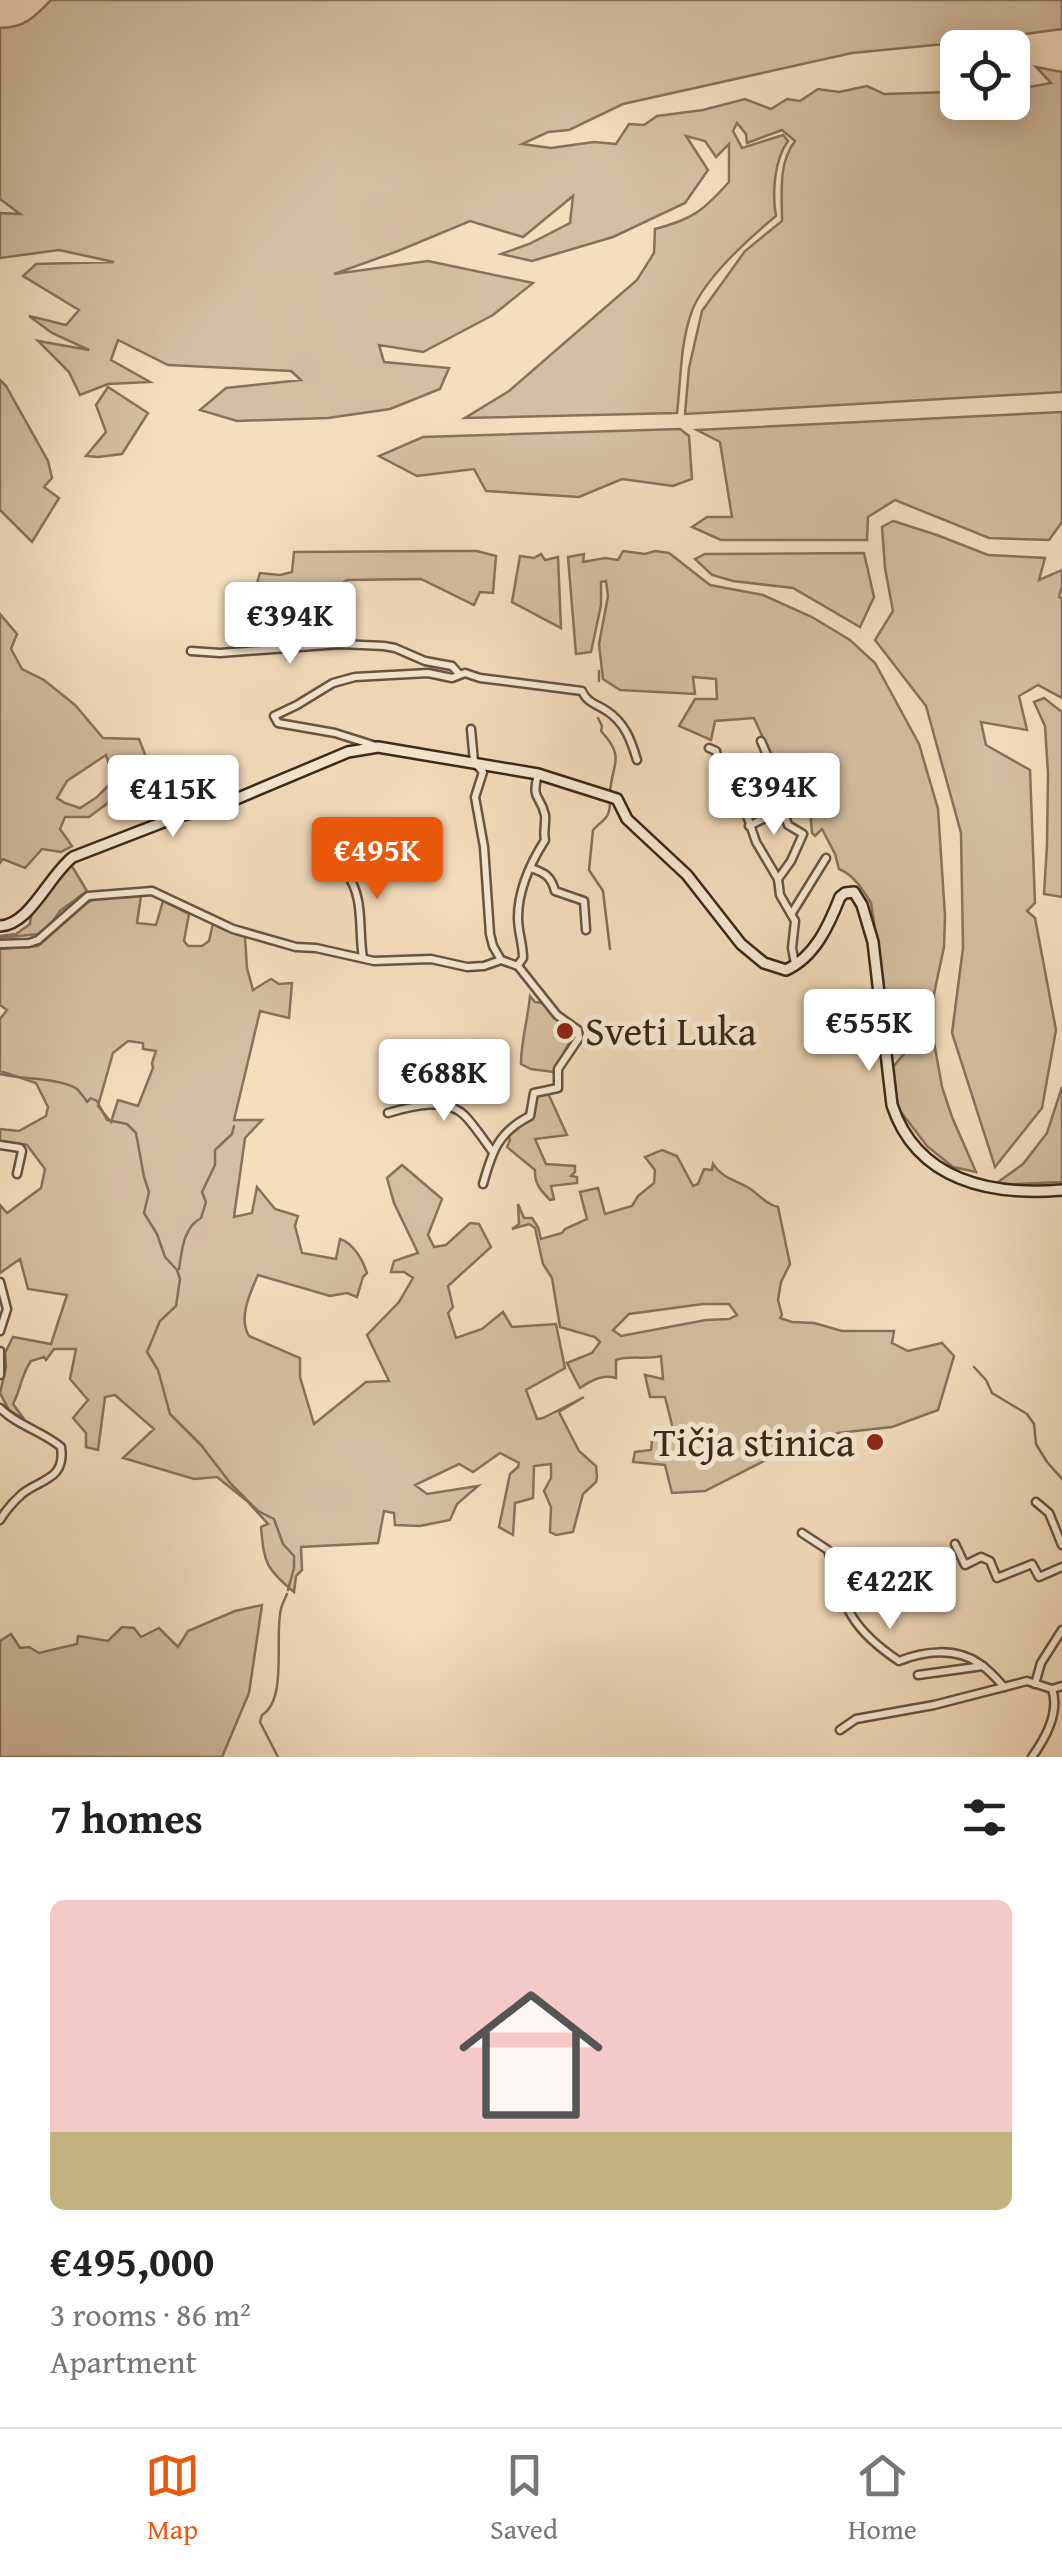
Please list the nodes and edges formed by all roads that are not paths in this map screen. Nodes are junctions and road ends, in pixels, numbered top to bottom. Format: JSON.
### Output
{"nodes":[{"id":1,"x":191,"y":651,"type":"dead end"},
{"id":2,"x":459,"y":674,"type":"junction"},
{"id":3,"x":471,"y":729,"type":"dead end"},
{"id":4,"x":761,"y":741,"type":"dead end"},
{"id":5,"x":378,"y":747,"type":"junction"},
{"id":6,"x":709,"y":748,"type":"dead end"},
{"id":7,"x":637,"y":760,"type":"dead end"},
{"id":8,"x":474,"y":762,"type":"junction"},
{"id":9,"x":538,"y":774,"type":"junction"},
{"id":10,"x":764,"y":810,"type":"junction"},
{"id":11,"x":749,"y":826,"type":"junction"},
{"id":12,"x":356,"y":845,"type":"dead end"},
{"id":13,"x":826,"y":858,"type":"dead end"},
{"id":14,"x":531,"y":868,"type":"junction"},
{"id":15,"x":778,"y":879,"type":"junction"},
{"id":16,"x":792,"y":913,"type":"junction"},
{"id":17,"x":0,"y":926,"type":"edge"},
{"id":18,"x":586,"y":930,"type":"dead end"},
{"id":19,"x":0,"y":944,"type":"edge"},
{"id":20,"x":363,"y":958,"type":"junction"},
{"id":21,"x":502,"y":960,"type":"junction"},
{"id":22,"x":796,"y":965,"type":"junction"},
{"id":23,"x":518,"y":966,"type":"junction"},
{"id":24,"x":388,"y":1114,"type":"dead end"},
{"id":25,"x":0,"y":1144,"type":"edge"},
{"id":26,"x":492,"y":1151,"type":"junction"},
{"id":27,"x":17,"y":1174,"type":"dead end"},
{"id":28,"x":483,"y":1184,"type":"dead end"},
{"id":29,"x":1062,"y":1190,"type":"edge"},
{"id":30,"x":0,"y":1282,"type":"edge"},
{"id":31,"x":7,"y":1310,"type":"junction"},
{"id":32,"x":20,"y":1312,"type":"dead end"},
{"id":33,"x":0,"y":1332,"type":"edge"},
{"id":34,"x":0,"y":1352,"type":"edge"},
{"id":35,"x":0,"y":1375,"type":"edge"},
{"id":36,"x":0,"y":1408,"type":"edge"},
{"id":37,"x":1036,"y":1502,"type":"dead end"},
{"id":38,"x":0,"y":1520,"type":"edge"},
{"id":39,"x":802,"y":1534,"type":"dead end"},
{"id":40,"x":955,"y":1544,"type":"dead end"},
{"id":41,"x":1062,"y":1545,"type":"edge"},
{"id":42,"x":1062,"y":1568,"type":"edge"},
{"id":43,"x":1062,"y":1630,"type":"edge"},
{"id":44,"x":983,"y":1666,"type":"junction"},
{"id":45,"x":918,"y":1676,"type":"dead end"},
{"id":46,"x":1036,"y":1684,"type":"junction"},
{"id":47,"x":1062,"y":1686,"type":"edge"},
{"id":48,"x":1004,"y":1687,"type":"junction"},
{"id":49,"x":1052,"y":1689,"type":"junction"},
{"id":50,"x":840,"y":1730,"type":"dead end"},
{"id":51,"x":1032,"y":1757,"type":"edge"}],
"edges":[{"from":1,"to":2,"type":"street"},
{"from":2,"to":5,"type":"street"},
{"from":2,"to":7,"type":"street"},
{"from":3,"to":8,"type":"street"},
{"from":4,"to":10,"type":"street"},
{"from":5,"to":8,"type":"main road"},
{"from":5,"to":17,"type":"main road"},
{"from":6,"to":11,"type":"street"},
{"from":8,"to":9,"type":"main road"},
{"from":8,"to":21,"type":"street"},
{"from":9,"to":14,"type":"street"},
{"from":9,"to":22,"type":"main road"},
{"from":10,"to":11,"type":"street"},
{"from":10,"to":15,"type":"street"},
{"from":11,"to":15,"type":"street"},
{"from":12,"to":20,"type":"street"},
{"from":13,"to":16,"type":"street"},
{"from":14,"to":18,"type":"street"},
{"from":14,"to":23,"type":"street"},
{"from":15,"to":16,"type":"street"},
{"from":16,"to":22,"type":"street"},
{"from":19,"to":20,"type":"street"},
{"from":20,"to":21,"type":"street"},
{"from":21,"to":23,"type":"street"},
{"from":22,"to":29,"type":"main road"},
{"from":23,"to":26,"type":"street"},
{"from":24,"to":26,"type":"street"},
{"from":25,"to":27,"type":"street"},
{"from":26,"to":28,"type":"street"},
{"from":30,"to":31,"type":"street"},
{"from":31,"to":32,"type":"street"},
{"from":31,"to":33,"type":"street"},
{"from":34,"to":35,"type":"street"},
{"from":36,"to":38,"type":"street"},
{"from":37,"to":41,"type":"street"},
{"from":39,"to":44,"type":"street"},
{"from":40,"to":42,"type":"street"},
{"from":43,"to":46,"type":"street"},
{"from":44,"to":45,"type":"street"},
{"from":44,"to":48,"type":"street"},
{"from":46,"to":48,"type":"street"},
{"from":46,"to":49,"type":"street"},
{"from":47,"to":49,"type":"street"},
{"from":48,"to":50,"type":"street"},
{"from":49,"to":51,"type":"street"}]}
